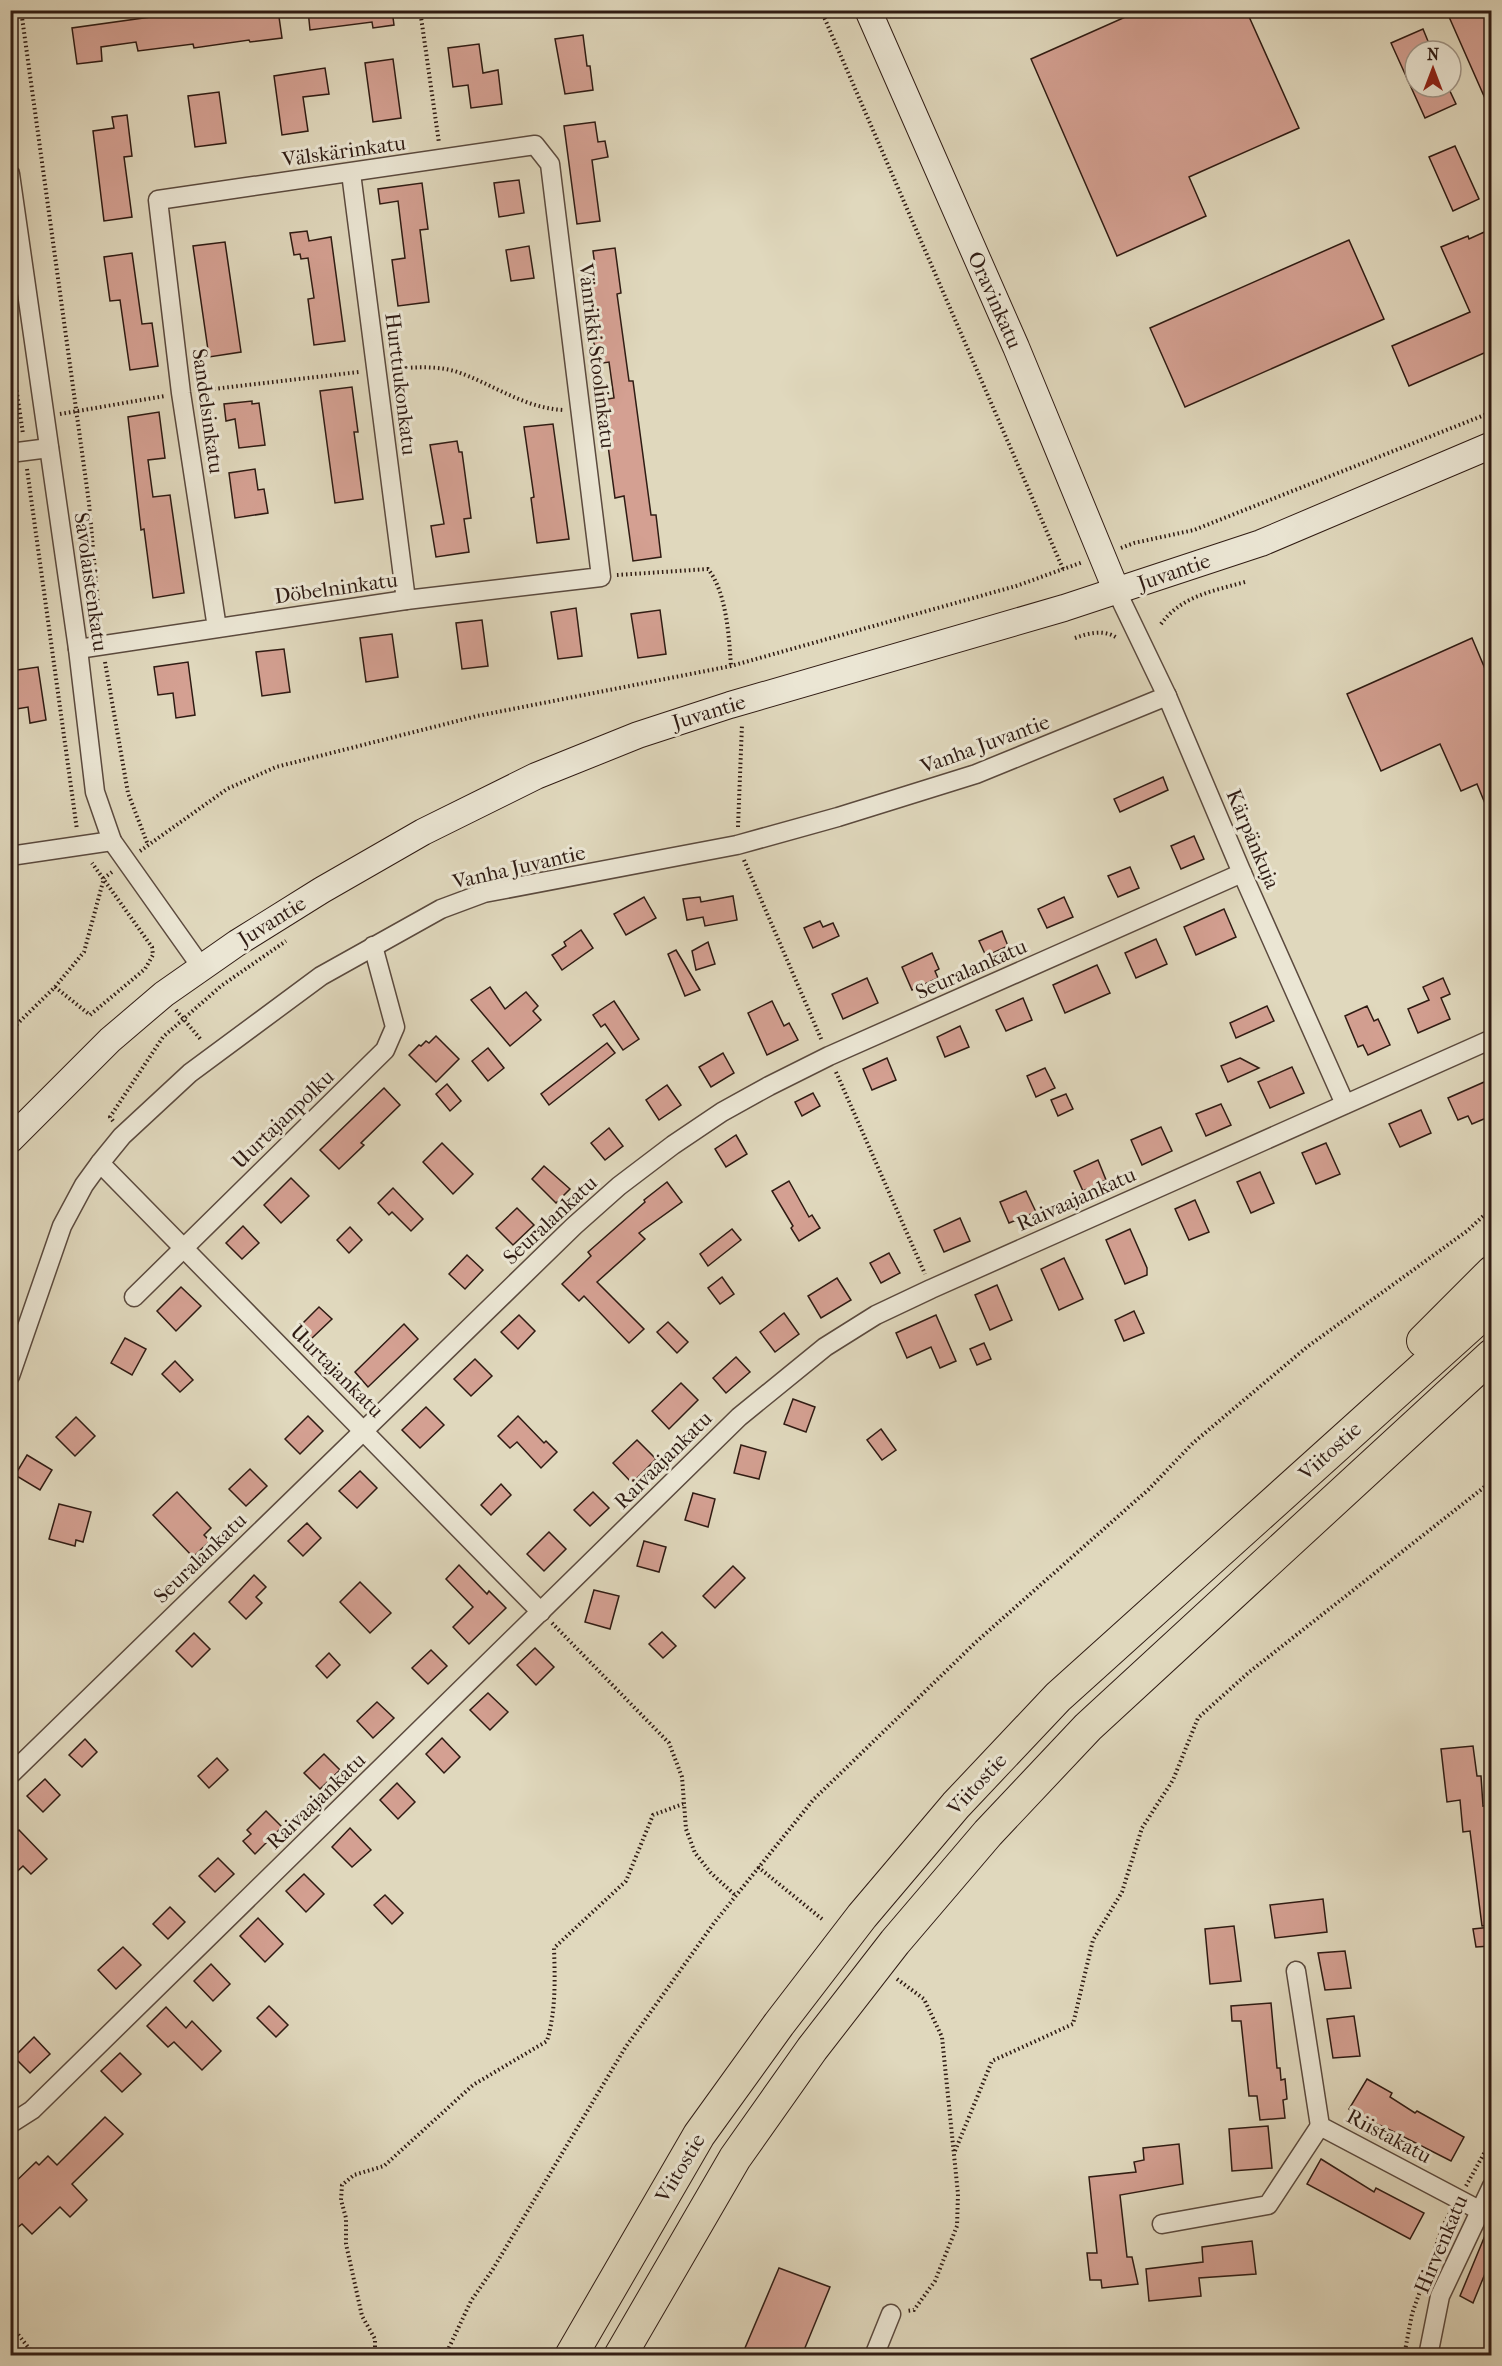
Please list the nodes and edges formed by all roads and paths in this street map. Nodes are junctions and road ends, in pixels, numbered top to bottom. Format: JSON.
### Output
{"nodes":[{"id":1,"x":420,"y":10,"type":"edge"},
{"id":2,"x":821,"y":10,"type":"edge"},
{"id":3,"x":868,"y":10,"type":"edge"},
{"id":4,"x":22,"y":11,"type":"edge"},
{"id":5,"x":535,"y":145,"type":"joint"},
{"id":6,"x":441,"y":160,"type":"junction"},
{"id":7,"x":351,"y":173,"type":"junction"},
{"id":8,"x":10,"y":174,"type":"edge"},
{"id":9,"x":158,"y":200,"type":"joint"},
{"id":10,"x":376,"y":370,"type":"junction"},
{"id":11,"x":181,"y":393,"type":"junction"},
{"id":12,"x":581,"y":411,"type":"junction"},
{"id":13,"x":76,"y":412,"type":"junction"},
{"id":14,"x":1491,"y":412,"type":"edge"},
{"id":15,"x":1491,"y":445,"type":"edge"},
{"id":16,"x":49,"y":448,"type":"junction"},
{"id":17,"x":10,"y":453,"type":"edge"},
{"id":18,"x":1102,"y":556,"type":"junction"},
{"id":19,"x":1063,"y":569,"type":"junction"},
{"id":20,"x":601,"y":577,"type":"junction"},
{"id":21,"x":1245,"y":582,"type":"dead end"},
{"id":22,"x":1117,"y":592,"type":"junction"},
{"id":23,"x":406,"y":600,"type":"junction"},
{"id":24,"x":1161,"y":624,"type":"dead end"},
{"id":25,"x":218,"y":628,"type":"junction"},
{"id":26,"x":1075,"y":638,"type":"dead end"},
{"id":27,"x":1120,"y":640,"type":"dead end"},
{"id":28,"x":102,"y":645,"type":"junction"},
{"id":29,"x":78,"y":649,"type":"junction"},
{"id":30,"x":731,"y":666,"type":"junction"},
{"id":31,"x":1167,"y":696,"type":"junction"},
{"id":32,"x":741,"y":702,"type":"junction"},
{"id":33,"x":112,"y":841,"type":"junction"},
{"id":34,"x":148,"y":844,"type":"junction"},
{"id":35,"x":737,"y":844,"type":"junction"},
{"id":36,"x":10,"y":856,"type":"edge"},
{"id":37,"x":127,"y":861,"type":"junction"},
{"id":38,"x":1242,"y":873,"type":"junction"},
{"id":39,"x":293,"y":936,"type":"dead end"},
{"id":40,"x":373,"y":946,"type":"junction"},
{"id":41,"x":202,"y":968,"type":"junction"},
{"id":42,"x":145,"y":969,"type":"dead end"},
{"id":43,"x":55,"y":987,"type":"junction"},
{"id":44,"x":182,"y":1018,"type":"junction"},
{"id":45,"x":10,"y":1031,"type":"edge"},
{"id":46,"x":195,"y":1032,"type":"dead end"},
{"id":47,"x":1491,"y":1039,"type":"edge"},
{"id":48,"x":1345,"y":1104,"type":"junction"},
{"id":49,"x":122,"y":1136,"type":"junction"},
{"id":50,"x":10,"y":1140,"type":"edge"},
{"id":51,"x":100,"y":1163,"type":"junction"},
{"id":52,"x":1491,"y":1208,"type":"edge"},
{"id":53,"x":183,"y":1248,"type":"junction"},
{"id":54,"x":1491,"y":1272,"type":"edge"},
{"id":55,"x":134,"y":1297,"type":"dead end"},
{"id":56,"x":1491,"y":1306,"type":"edge"},
{"id":57,"x":1491,"y":1355,"type":"edge"},
{"id":58,"x":10,"y":1376,"type":"edge"},
{"id":59,"x":364,"y":1430,"type":"junction"},
{"id":60,"x":1491,"y":1481,"type":"edge"},
{"id":61,"x":1244,"y":1529,"type":"junction"},
{"id":62,"x":541,"y":1612,"type":"junction"},
{"id":63,"x":10,"y":1775,"type":"edge"},
{"id":64,"x":683,"y":1804,"type":"junction"},
{"id":65,"x":758,"y":1867,"type":"junction"},
{"id":66,"x":736,"y":1896,"type":"junction"},
{"id":67,"x":822,"y":1920,"type":"dead end"},
{"id":68,"x":1296,"y":1971,"type":"dead end"},
{"id":69,"x":897,"y":1979,"type":"dead end"},
{"id":70,"x":10,"y":2124,"type":"edge"},
{"id":71,"x":1320,"y":2126,"type":"junction"},
{"id":72,"x":1491,"y":2139,"type":"edge"},
{"id":73,"x":954,"y":2151,"type":"junction"},
{"id":74,"x":1491,"y":2186,"type":"edge"},
{"id":75,"x":1458,"y":2198,"type":"junction"},
{"id":76,"x":1479,"y":2210,"type":"junction"},
{"id":77,"x":1161,"y":2224,"type":"dead end"},
{"id":78,"x":891,"y":2314,"type":"joint"},
{"id":79,"x":10,"y":2324,"type":"edge"},
{"id":80,"x":35,"y":2355,"type":"edge"},
{"id":81,"x":375,"y":2355,"type":"edge"},
{"id":82,"x":445,"y":2355,"type":"edge"},
{"id":83,"x":571,"y":2355,"type":"edge"},
{"id":84,"x":620,"y":2355,"type":"edge"},
{"id":85,"x":874,"y":2355,"type":"edge"},
{"id":86,"x":1404,"y":2355,"type":"edge"},
{"id":87,"x":1428,"y":2355,"type":"edge"}],
"edges":[{"from":1,"to":6,"type":"path"},
{"from":2,"to":19,"type":"path"},
{"from":3,"to":18,"type":"main road","name":"Oravinkatu"},
{"from":4,"to":13,"type":"path"},
{"from":5,"to":6,"type":"street","name":"Välskärinkatu"},
{"from":5,"to":12,"type":"street","name":"Vänrikki Stoolinkatu"},
{"from":6,"to":7,"type":"street","name":"Välskärinkatu"},
{"from":7,"to":9,"type":"street","name":"Välskärinkatu"},
{"from":7,"to":10,"type":"street","name":"Hurttiukonkatu"},
{"from":8,"to":16,"type":"street","name":"Savolaistenkatu"},
{"from":9,"to":11,"type":"street","name":"Sandelsinkatu"},
{"from":10,"to":11,"type":"path"},
{"from":10,"to":12,"type":"path"},
{"from":10,"to":23,"type":"street","name":"Hurttiukonkatu"},
{"from":11,"to":13,"type":"path"},
{"from":11,"to":25,"type":"street","name":"Sandelsinkatu"},
{"from":12,"to":20,"type":"street","name":"Vänrikki Stoolinkatu"},
{"from":13,"to":28,"type":"path"},
{"from":14,"to":18,"type":"path"},
{"from":15,"to":22,"type":"main road","name":"Juvantie"},
{"from":16,"to":17,"type":"street"},
{"from":16,"to":29,"type":"street","name":"Savolaistenkatu"},
{"from":18,"to":19,"type":"path"},
{"from":18,"to":22,"type":"main road","name":"Oravinkatu"},
{"from":19,"to":30,"type":"path"},
{"from":20,"to":23,"type":"street","name":"Döbelninkatu"},
{"from":20,"to":30,"type":"path"},
{"from":21,"to":24,"type":"path"},
{"from":22,"to":31,"type":"street","name":"Kärpänkuja"},
{"from":22,"to":32,"type":"main road","name":"Juvantie"},
{"from":23,"to":25,"type":"street","name":"Döbelninkatu"},
{"from":25,"to":28,"type":"street","name":"Döbelninkatu"},
{"from":26,"to":27,"type":"path"},
{"from":28,"to":29,"type":"street","name":"Döbelninkatu"},
{"from":28,"to":34,"type":"path"},
{"from":29,"to":33,"type":"street","name":"Savolaistenkatu"},
{"from":30,"to":34,"type":"path"},
{"from":31,"to":35,"type":"street","name":"Vanha Juvantie"},
{"from":31,"to":38,"type":"street","name":"Kärpänkuja"},
{"from":32,"to":35,"type":"path"},
{"from":32,"to":41,"type":"main road","name":"Juvantie"},
{"from":33,"to":36,"type":"street"},
{"from":33,"to":37,"type":"street","name":"Savolaistenkatu"},
{"from":34,"to":37,"type":"path"},
{"from":35,"to":40,"type":"street","name":"Vanha Juvantie"},
{"from":37,"to":41,"type":"street","name":"Savolaistenkatu"},
{"from":37,"to":43,"type":"path"},
{"from":38,"to":48,"type":"street","name":"Kärpänkuja"},
{"from":38,"to":59,"type":"street","name":"Seuralankatu"},
{"from":39,"to":44,"type":"path"},
{"from":40,"to":49,"type":"street","name":"Vanha Juvantie"},
{"from":40,"to":53,"type":"street","name":"Uurtajanpolku"},
{"from":41,"to":50,"type":"main road","name":"Juvantie"},
{"from":42,"to":43,"type":"path"},
{"from":43,"to":45,"type":"path"},
{"from":44,"to":46,"type":"path"},
{"from":44,"to":49,"type":"path"},
{"from":47,"to":48,"type":"street","name":"Raivaajankatu"},
{"from":48,"to":62,"type":"street","name":"Raivaajankatu"},
{"from":49,"to":51,"type":"street","name":"Vanha Juvantie"},
{"from":51,"to":53,"type":"street","name":"Uurtajankatu"},
{"from":51,"to":58,"type":"street","name":"Vanha Juvantie"},
{"from":52,"to":65,"type":"path"},
{"from":53,"to":55,"type":"street","name":"Uurtajanpolku"},
{"from":53,"to":59,"type":"street","name":"Uurtajankatu"},
{"from":54,"to":61,"type":"highway"},
{"from":56,"to":61,"type":"highway","name":"Viitostie"},
{"from":57,"to":84,"type":"highway","name":"Viitostie"},
{"from":59,"to":62,"type":"street","name":"Uurtajankatu"},
{"from":59,"to":63,"type":"street","name":"Seuralankatu"},
{"from":60,"to":73,"type":"path"},
{"from":61,"to":83,"type":"highway","name":"Viitostie"},
{"from":62,"to":64,"type":"path"},
{"from":62,"to":70,"type":"street","name":"Raivaajankatu"},
{"from":64,"to":66,"type":"path"},
{"from":64,"to":81,"type":"path"},
{"from":65,"to":66,"type":"path"},
{"from":65,"to":67,"type":"path"},
{"from":66,"to":82,"type":"path"},
{"from":68,"to":71,"type":"street","name":"Riistakatu"},
{"from":69,"to":73,"type":"path"},
{"from":71,"to":75,"type":"street","name":"Riistakatu"},
{"from":71,"to":77,"type":"street"},
{"from":72,"to":75,"type":"path"},
{"from":73,"to":78,"type":"path"},
{"from":74,"to":76,"type":"street","name":"Hirvenkatu"},
{"from":75,"to":76,"type":"street","name":"Riistakatu"},
{"from":75,"to":86,"type":"path"},
{"from":76,"to":87,"type":"street","name":"Hirvenkatu"},
{"from":78,"to":85,"type":"street"},
{"from":79,"to":80,"type":"path"}]}
